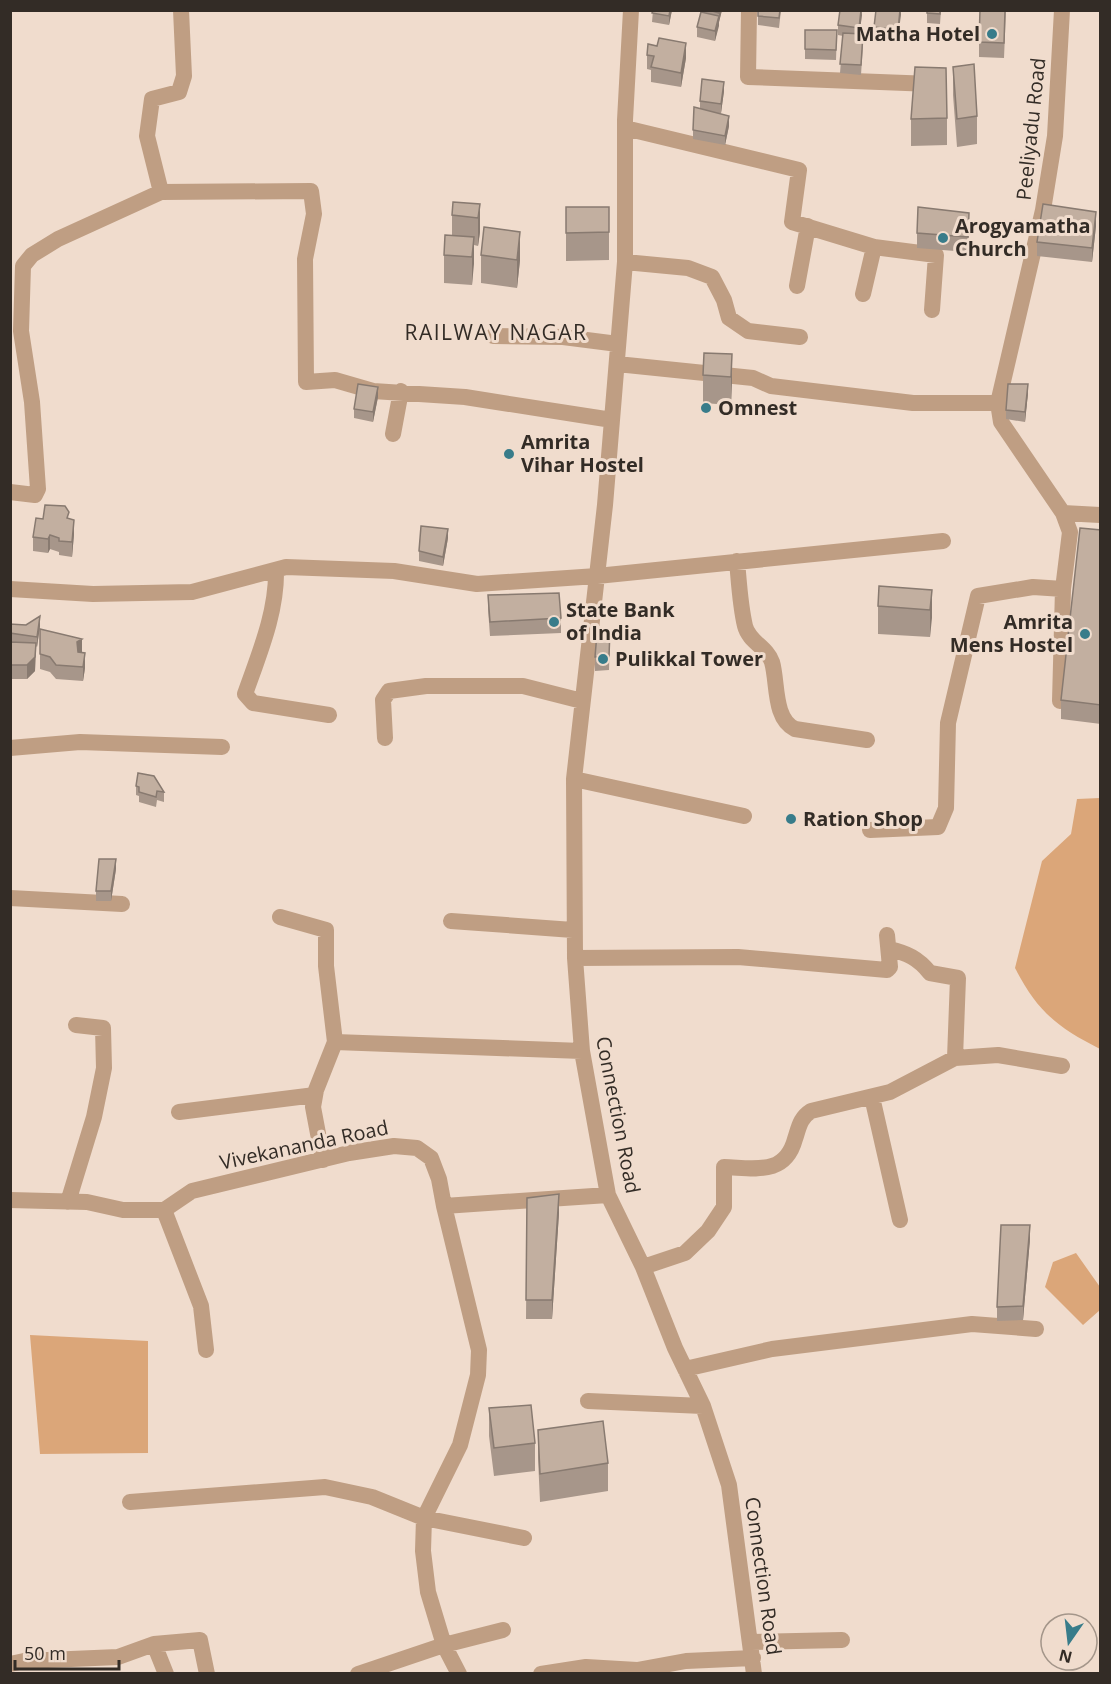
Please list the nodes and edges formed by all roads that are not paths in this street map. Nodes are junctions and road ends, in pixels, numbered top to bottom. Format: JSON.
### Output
{"nodes":[{"id":1,"x":182,"y":10,"type":"edge"},
{"id":2,"x":630,"y":10,"type":"edge"},
{"id":3,"x":748,"y":10,"type":"edge"},
{"id":4,"x":1062,"y":10,"type":"edge"},
{"id":5,"x":932,"y":84,"type":"edge"},
{"id":6,"x":625,"y":128,"type":"junction"},
{"id":7,"x":160,"y":192,"type":"junction"},
{"id":8,"x":808,"y":226,"type":"junction"},
{"id":9,"x":873,"y":247,"type":"junction"},
{"id":10,"x":625,"y":262,"type":"junction"},
{"id":11,"x":17,"y":265,"type":"edge"},
{"id":12,"x":797,"y":286,"type":"dead end"},
{"id":13,"x":863,"y":294,"type":"dead end"},
{"id":14,"x":932,"y":310,"type":"dead end"},
{"id":15,"x":493,"y":336,"type":"dead end"},
{"id":16,"x":800,"y":337,"type":"dead end"},
{"id":17,"x":618,"y":344,"type":"junction"},
{"id":18,"x":617,"y":364,"type":"junction"},
{"id":19,"x":401,"y":391,"type":"junction"},
{"id":20,"x":998,"y":403,"type":"junction"},
{"id":21,"x":612,"y":420,"type":"junction"},
{"id":22,"x":393,"y":434,"type":"dead end"},
{"id":23,"x":10,"y":492,"type":"edge"},
{"id":24,"x":1063,"y":513,"type":"junction"},
{"id":25,"x":1101,"y":515,"type":"edge"},
{"id":26,"x":943,"y":541,"type":"dead end"},
{"id":27,"x":737,"y":561,"type":"junction"},
{"id":28,"x":276,"y":570,"type":"junction"},
{"id":29,"x":597,"y":576,"type":"junction"},
{"id":30,"x":10,"y":589,"type":"edge"},
{"id":31,"x":1063,"y":589,"type":"junction"},
{"id":32,"x":582,"y":701,"type":"junction"},
{"id":33,"x":1060,"y":701,"type":"edge"},
{"id":34,"x":329,"y":715,"type":"dead end"},
{"id":35,"x":386,"y":738,"type":"dead end"},
{"id":36,"x":867,"y":740,"type":"dead end"},
{"id":37,"x":222,"y":747,"type":"dead end"},
{"id":38,"x":10,"y":748,"type":"edge"},
{"id":39,"x":574,"y":779,"type":"junction"},
{"id":40,"x":744,"y":816,"type":"dead end"},
{"id":41,"x":870,"y":830,"type":"dead end"},
{"id":42,"x":10,"y":898,"type":"edge"},
{"id":43,"x":122,"y":904,"type":"dead end"},
{"id":44,"x":280,"y":917,"type":"dead end"},
{"id":45,"x":452,"y":921,"type":"dead end"},
{"id":46,"x":573,"y":930,"type":"junction"},
{"id":47,"x":575,"y":958,"type":"junction"},
{"id":48,"x":76,"y":1025,"type":"dead end"},
{"id":49,"x":335,"y":1042,"type":"junction"},
{"id":50,"x":582,"y":1051,"type":"junction"},
{"id":51,"x":955,"y":1058,"type":"junction"},
{"id":52,"x":1062,"y":1066,"type":"dead end"},
{"id":53,"x":315,"y":1095,"type":"junction"},
{"id":54,"x":872,"y":1097,"type":"junction"},
{"id":55,"x":179,"y":1112,"type":"dead end"},
{"id":56,"x":323,"y":1160,"type":"junction"},
{"id":57,"x":608,"y":1195,"type":"junction"},
{"id":58,"x":10,"y":1200,"type":"edge"},
{"id":59,"x":68,"y":1202,"type":"junction"},
{"id":60,"x":444,"y":1206,"type":"junction"},
{"id":61,"x":164,"y":1210,"type":"junction"},
{"id":62,"x":900,"y":1220,"type":"dead end"},
{"id":63,"x":643,"y":1267,"type":"junction"},
{"id":64,"x":1035,"y":1329,"type":"dead end"},
{"id":65,"x":206,"y":1350,"type":"dead end"},
{"id":66,"x":685,"y":1369,"type":"junction"},
{"id":67,"x":588,"y":1401,"type":"dead end"},
{"id":68,"x":703,"y":1406,"type":"junction"},
{"id":69,"x":130,"y":1502,"type":"dead end"},
{"id":70,"x":424,"y":1518,"type":"junction"},
{"id":71,"x":524,"y":1538,"type":"dead end"},
{"id":72,"x":503,"y":1630,"type":"dead end"},
{"id":73,"x":842,"y":1640,"type":"dead end"},
{"id":74,"x":154,"y":1644,"type":"junction"},
{"id":75,"x":444,"y":1645,"type":"junction"},
{"id":76,"x":753,"y":1658,"type":"edge"},
{"id":77,"x":10,"y":1664,"type":"edge"},
{"id":78,"x":166,"y":1674,"type":"edge"},
{"id":79,"x":207,"y":1674,"type":"edge"},
{"id":80,"x":358,"y":1674,"type":"edge"},
{"id":81,"x":459,"y":1674,"type":"edge"},
{"id":82,"x":541,"y":1674,"type":"edge"}],
"edges":[{"from":1,"to":7,"type":"street"},
{"from":2,"to":6,"type":"street","name":"Connection Road"},
{"from":3,"to":5,"type":"street"},
{"from":4,"to":20,"type":"street","name":"Peeliyadu Road"},
{"from":6,"to":8,"type":"street"},
{"from":6,"to":10,"type":"street","name":"Connection Road"},
{"from":7,"to":11,"type":"street"},
{"from":7,"to":19,"type":"street"},
{"from":8,"to":9,"type":"street"},
{"from":8,"to":12,"type":"street"},
{"from":9,"to":13,"type":"street"},
{"from":9,"to":14,"type":"street"},
{"from":10,"to":16,"type":"street"},
{"from":10,"to":17,"type":"street","name":"Connection Road"},
{"from":11,"to":23,"type":"street"},
{"from":15,"to":17,"type":"street"},
{"from":17,"to":18,"type":"street","name":"Connection Road"},
{"from":18,"to":20,"type":"street"},
{"from":18,"to":21,"type":"street","name":"Connection Road"},
{"from":19,"to":21,"type":"street"},
{"from":19,"to":22,"type":"street"},
{"from":20,"to":24,"type":"street","name":"Peeliyadu Road"},
{"from":21,"to":29,"type":"street","name":"Connection Road"},
{"from":24,"to":25,"type":"street"},
{"from":24,"to":31,"type":"street"},
{"from":26,"to":27,"type":"street"},
{"from":27,"to":29,"type":"street"},
{"from":27,"to":36,"type":"street"},
{"from":28,"to":29,"type":"street"},
{"from":28,"to":30,"type":"street"},
{"from":28,"to":34,"type":"street"},
{"from":29,"to":32,"type":"street","name":"Connection Road"},
{"from":31,"to":33,"type":"street"},
{"from":31,"to":41,"type":"street"},
{"from":32,"to":35,"type":"street"},
{"from":32,"to":39,"type":"street","name":"Connection Road"},
{"from":37,"to":38,"type":"street"},
{"from":39,"to":40,"type":"street"},
{"from":39,"to":46,"type":"street","name":"Connection Road"},
{"from":42,"to":43,"type":"street"},
{"from":44,"to":49,"type":"street"},
{"from":45,"to":46,"type":"street"},
{"from":46,"to":47,"type":"street","name":"Connection Road"},
{"from":47,"to":50,"type":"street","name":"Connection Road"},
{"from":47,"to":51,"type":"street"},
{"from":48,"to":59,"type":"street"},
{"from":49,"to":50,"type":"street"},
{"from":49,"to":53,"type":"street"},
{"from":50,"to":57,"type":"street","name":"Connection Road"},
{"from":51,"to":52,"type":"street"},
{"from":51,"to":54,"type":"street"},
{"from":53,"to":55,"type":"street"},
{"from":53,"to":56,"type":"street"},
{"from":54,"to":62,"type":"street"},
{"from":54,"to":63,"type":"street"},
{"from":56,"to":60,"type":"street","name":"Vivekananda Road"},
{"from":56,"to":61,"type":"street","name":"Vivekananda Road"},
{"from":57,"to":60,"type":"street"},
{"from":57,"to":63,"type":"street","name":"Connection Road"},
{"from":58,"to":59,"type":"street"},
{"from":59,"to":61,"type":"street"},
{"from":60,"to":70,"type":"street","name":"Vivekananda Road"},
{"from":61,"to":65,"type":"street"},
{"from":63,"to":66,"type":"street","name":"Connection Road"},
{"from":64,"to":66,"type":"street"},
{"from":66,"to":68,"type":"street","name":"Connection Road"},
{"from":67,"to":68,"type":"street"},
{"from":68,"to":76,"type":"street","name":"Connection Road"},
{"from":69,"to":70,"type":"street"},
{"from":70,"to":71,"type":"street"},
{"from":70,"to":75,"type":"street"},
{"from":72,"to":75,"type":"street"},
{"from":73,"to":76,"type":"street"},
{"from":74,"to":77,"type":"street"},
{"from":74,"to":78,"type":"street"},
{"from":74,"to":79,"type":"street"},
{"from":75,"to":80,"type":"street"},
{"from":75,"to":81,"type":"street"},
{"from":76,"to":82,"type":"street"}]}
